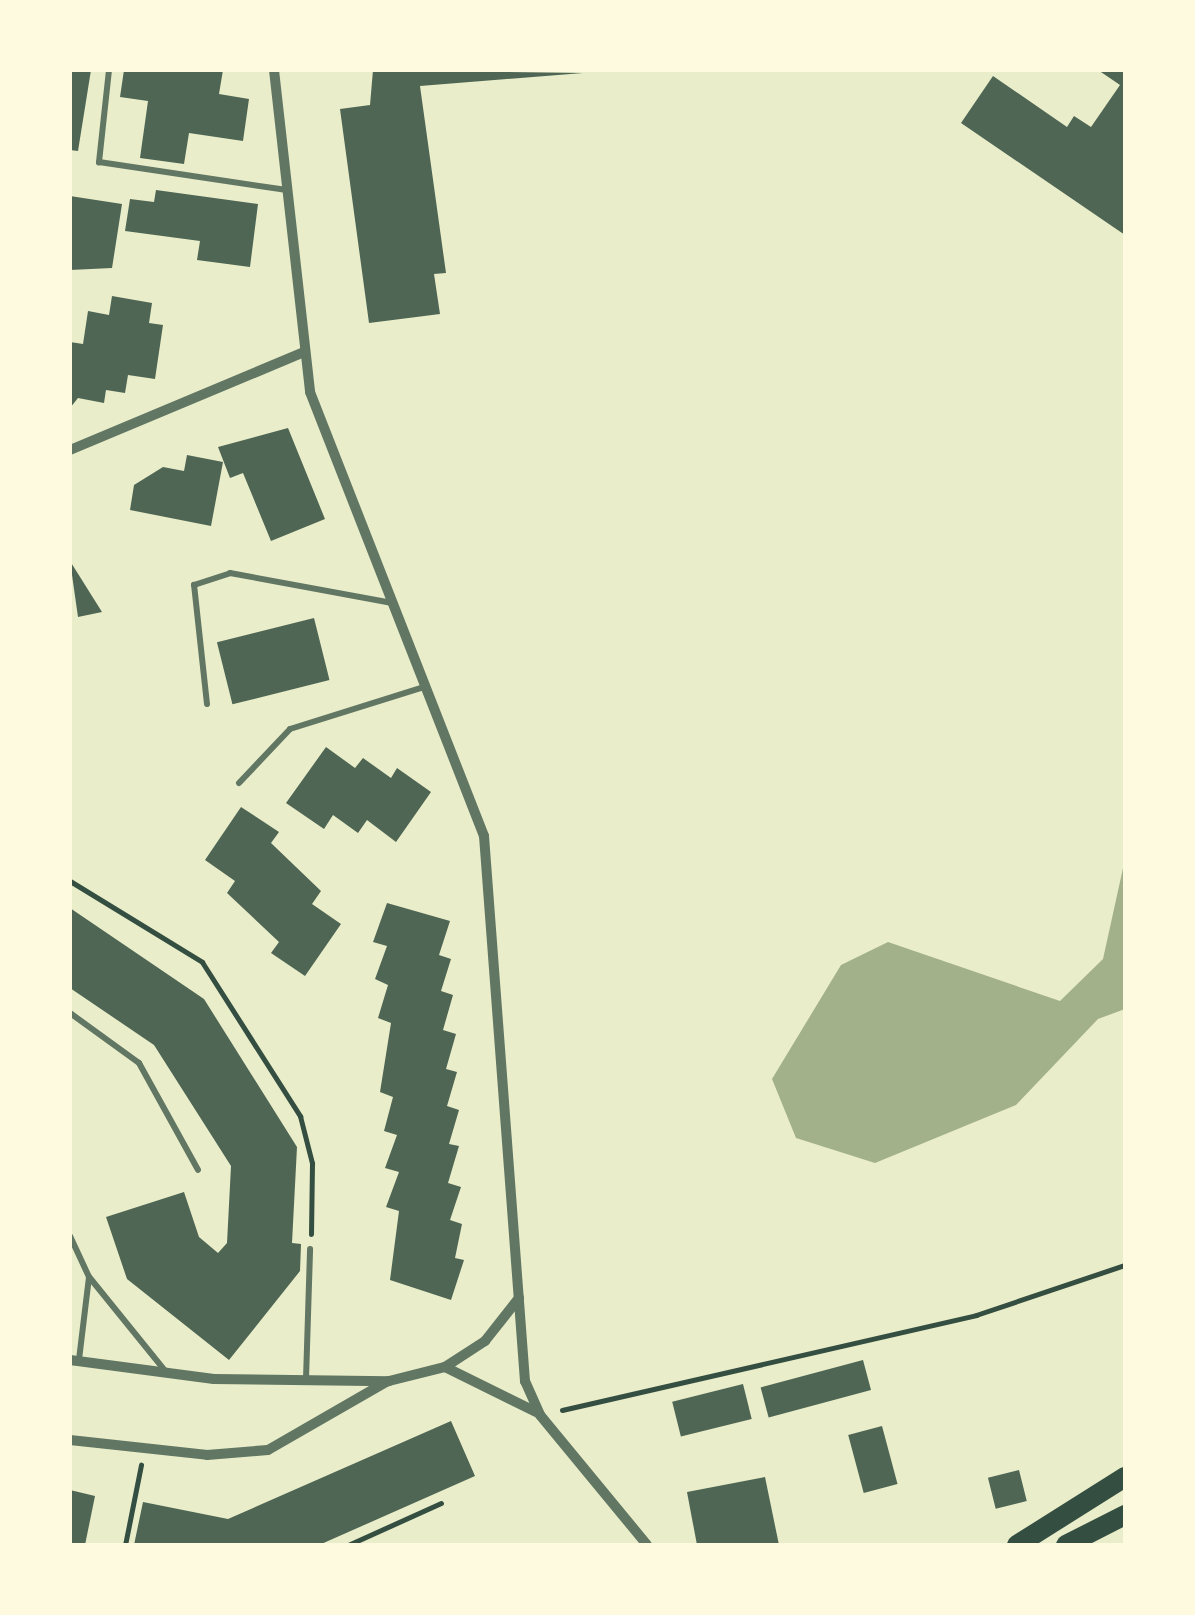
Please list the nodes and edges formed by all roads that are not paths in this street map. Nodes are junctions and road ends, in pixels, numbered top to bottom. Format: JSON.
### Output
{"nodes":[{"id":1,"x":109,"y":70,"type":"edge"},
{"id":2,"x":274,"y":70,"type":"edge"},
{"id":3,"x":287,"y":190,"type":"junction"},
{"id":4,"x":304,"y":352,"type":"junction"},
{"id":5,"x":70,"y":450,"type":"edge"},
{"id":6,"x":393,"y":604,"type":"junction"},
{"id":7,"x":425,"y":686,"type":"junction"},
{"id":8,"x":207,"y":704,"type":"dead end"},
{"id":9,"x":239,"y":783,"type":"dead end"},
{"id":10,"x":70,"y":1013,"type":"edge"},
{"id":11,"x":198,"y":1170,"type":"dead end"},
{"id":12,"x":70,"y":1236,"type":"edge"},
{"id":13,"x":310,"y":1249,"type":"road end"},
{"id":14,"x":89,"y":1277,"type":"junction"},
{"id":15,"x":519,"y":1298,"type":"junction"},
{"id":16,"x":74,"y":1361,"type":"edge"},
{"id":17,"x":446,"y":1367,"type":"junction"},
{"id":18,"x":167,"y":1373,"type":"junction"},
{"id":19,"x":306,"y":1379,"type":"junction"},
{"id":20,"x":389,"y":1380,"type":"junction"},
{"id":21,"x":540,"y":1415,"type":"junction"},
{"id":22,"x":70,"y":1440,"type":"edge"},
{"id":23,"x":1125,"y":1477,"type":"edge"},
{"id":24,"x":1125,"y":1515,"type":"edge"},
{"id":25,"x":647,"y":1545,"type":"edge"},
{"id":26,"x":1017,"y":1545,"type":"edge"},
{"id":27,"x":1066,"y":1545,"type":"edge"}],
"edges":[{"from":1,"to":3,"type":"lane"},
{"from":2,"to":3,"type":"street"},
{"from":3,"to":4,"type":"street"},
{"from":4,"to":5,"type":"street"},
{"from":4,"to":6,"type":"street"},
{"from":6,"to":7,"type":"street"},
{"from":6,"to":8,"type":"lane"},
{"from":7,"to":9,"type":"lane"},
{"from":7,"to":15,"type":"street"},
{"from":10,"to":11,"type":"lane"},
{"from":12,"to":14,"type":"lane"},
{"from":13,"to":19,"type":"lane"},
{"from":14,"to":16,"type":"lane"},
{"from":14,"to":18,"type":"lane"},
{"from":15,"to":17,"type":"street"},
{"from":15,"to":21,"type":"street"},
{"from":16,"to":18,"type":"street"},
{"from":17,"to":20,"type":"street"},
{"from":17,"to":21,"type":"street"},
{"from":18,"to":19,"type":"street"},
{"from":19,"to":20,"type":"street"},
{"from":20,"to":22,"type":"street"},
{"from":21,"to":25,"type":"street"},
{"from":23,"to":26,"type":"main road"},
{"from":24,"to":27,"type":"main road"}]}
